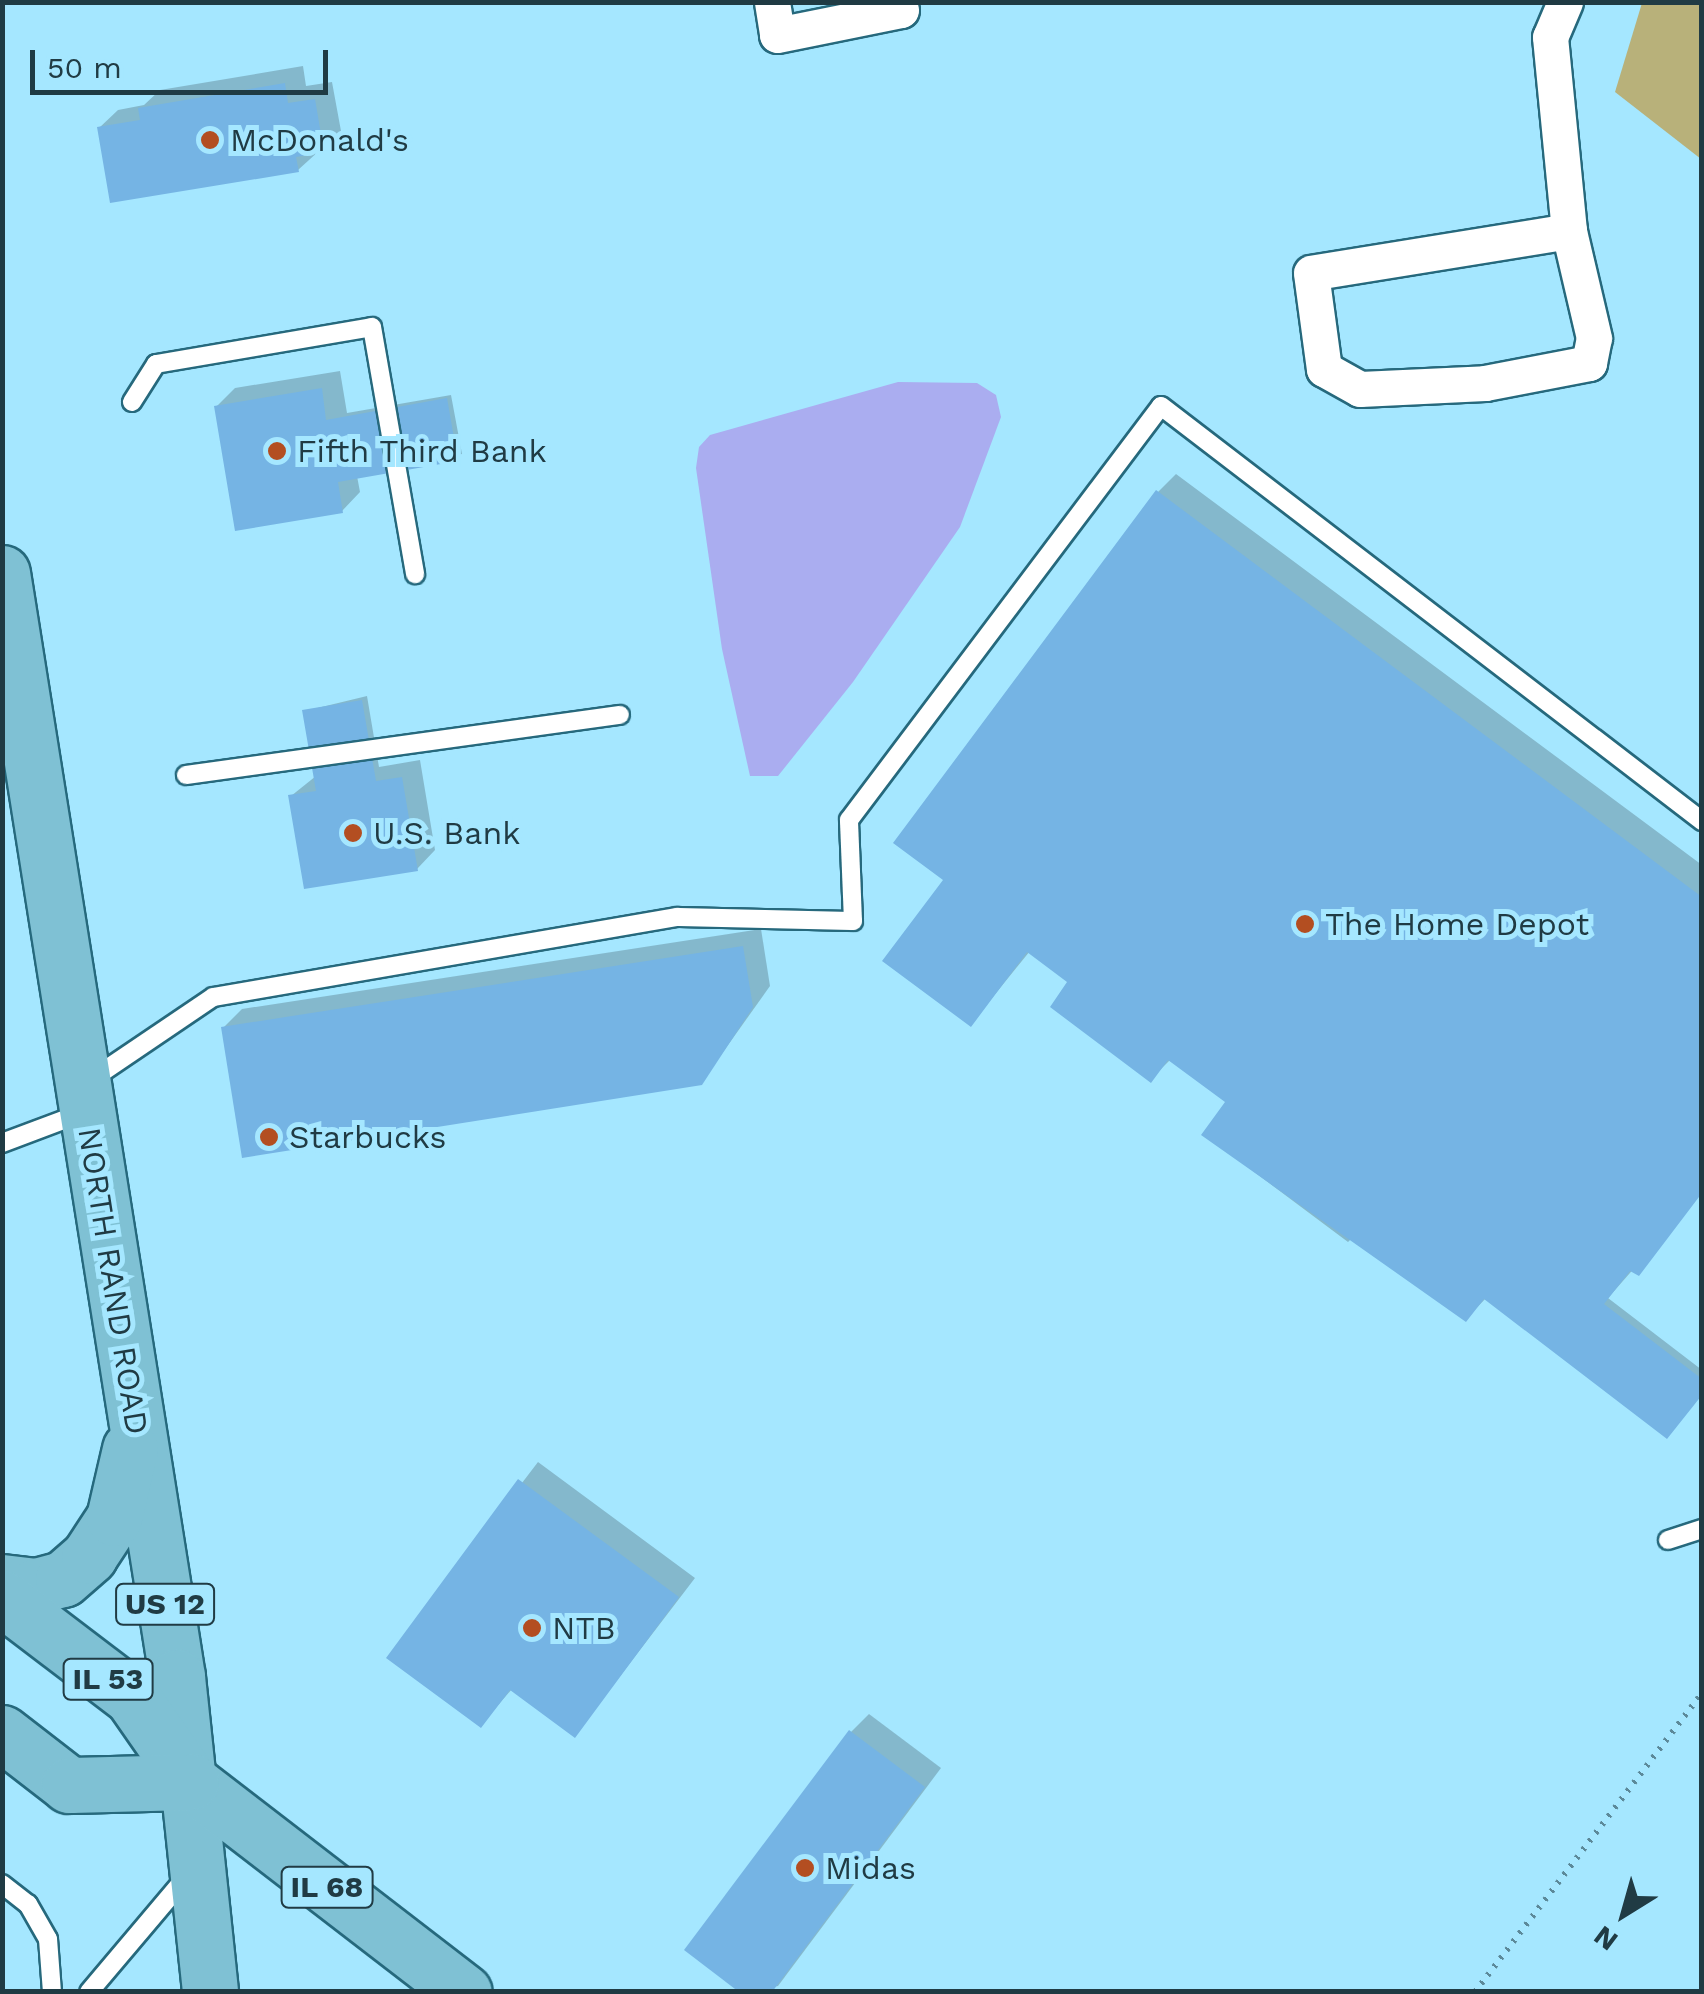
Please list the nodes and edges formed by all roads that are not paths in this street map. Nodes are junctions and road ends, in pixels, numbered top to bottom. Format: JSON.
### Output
{"nodes":[{"id":1,"x":772,"y":2,"type":"edge"},
{"id":2,"x":900,"y":2,"type":"edge"},
{"id":3,"x":1566,"y":2,"type":"edge"},
{"id":4,"x":1569,"y":232,"type":"junction"},
{"id":5,"x":132,"y":402,"type":"dead end"},
{"id":6,"x":2,"y":573,"type":"edge"},
{"id":7,"x":415,"y":574,"type":"dead end"},
{"id":8,"x":620,"y":714,"type":"dead end"},
{"id":9,"x":186,"y":775,"type":"dead end"},
{"id":10,"x":1702,"y":821,"type":"edge"},
{"id":11,"x":86,"y":1098,"type":"junction"},
{"id":12,"x":2,"y":1143,"type":"edge"},
{"id":13,"x":136,"y":1426,"type":"junction"},
{"id":14,"x":1702,"y":1529,"type":"edge"},
{"id":15,"x":1668,"y":1540,"type":"dead end"},
{"id":16,"x":2,"y":1582,"type":"edge"},
{"id":17,"x":2,"y":1598,"type":"edge"},
{"id":18,"x":2,"y":1733,"type":"edge"},
{"id":19,"x":191,"y":1782,"type":"junction"},
{"id":20,"x":198,"y":1864,"type":"junction"},
{"id":21,"x":2,"y":1884,"type":"edge"},
{"id":22,"x":52,"y":1992,"type":"edge"},
{"id":23,"x":89,"y":1992,"type":"edge"},
{"id":24,"x":210,"y":1992,"type":"edge"},
{"id":25,"x":464,"y":1992,"type":"edge"}],
"edges":[{"from":1,"to":2,"type":"street"},
{"from":3,"to":4,"type":"street"},
{"from":4,"to":4,"type":"street"},
{"from":5,"to":7,"type":"lane"},
{"from":6,"to":11,"type":"main road","name":"NORTH RAND ROAD","number":"US 12"},
{"from":8,"to":9,"type":"lane"},
{"from":10,"to":11,"type":"lane"},
{"from":11,"to":12,"type":"lane"},
{"from":11,"to":13,"type":"main road","name":"NORTH RAND ROAD","number":"US 12"},
{"from":13,"to":16,"type":"main road"},
{"from":13,"to":19,"type":"main road","name":"NORTH RAND ROAD","number":"US 12"},
{"from":14,"to":15,"type":"lane"},
{"from":17,"to":19,"type":"main road","number":"IL 53"},
{"from":18,"to":19,"type":"main road"},
{"from":19,"to":20,"type":"main road","name":"NORTH RAND ROAD","number":"US 12"},
{"from":19,"to":25,"type":"main road","number":"IL 68"},
{"from":20,"to":23,"type":"lane"},
{"from":20,"to":24,"type":"main road","name":"NORTH RAND ROAD","number":"US 12"},
{"from":21,"to":22,"type":"lane"}]}
